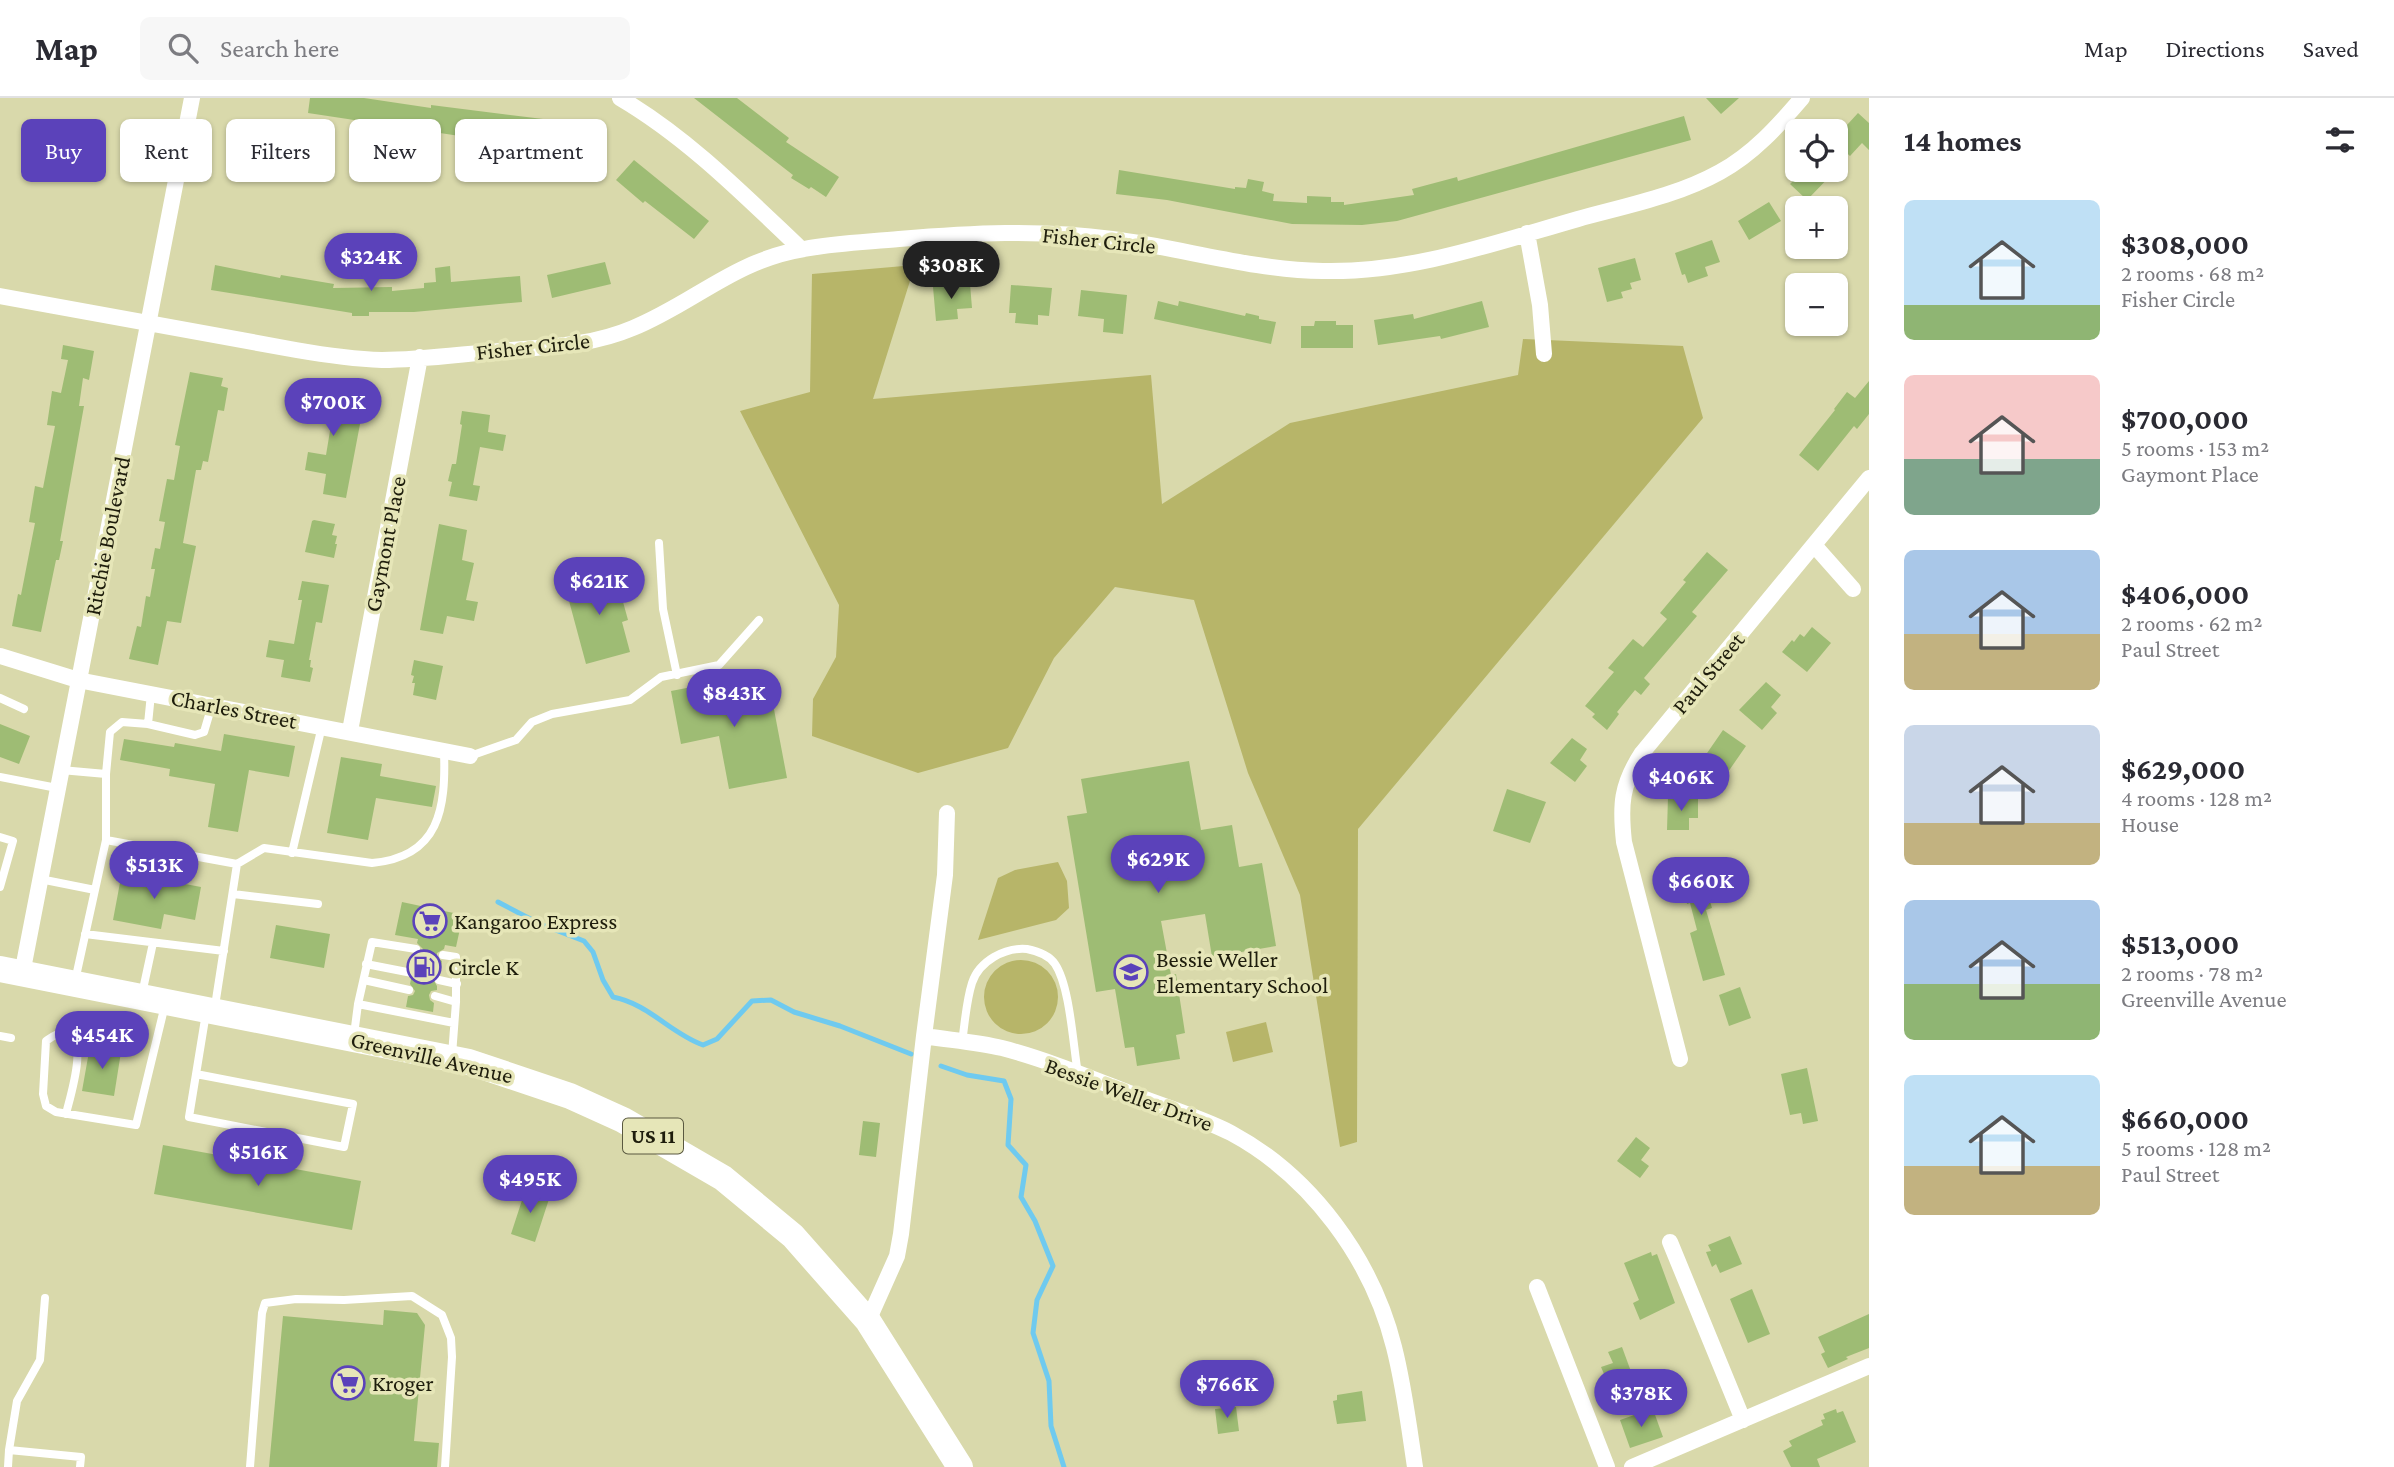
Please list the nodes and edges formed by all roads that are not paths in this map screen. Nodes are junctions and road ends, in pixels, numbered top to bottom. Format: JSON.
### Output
{"nodes":[{"id":1,"x":192,"y":98,"type":"edge"},
{"id":2,"x":620,"y":98,"type":"edge"},
{"id":3,"x":1802,"y":98,"type":"edge"},
{"id":4,"x":1527,"y":233,"type":"junction"},
{"id":5,"x":801,"y":249,"type":"junction"},
{"id":6,"x":0,"y":296,"type":"edge"},
{"id":7,"x":149,"y":323,"type":"junction"},
{"id":8,"x":1544,"y":354,"type":"dead end"},
{"id":9,"x":420,"y":358,"type":"junction"},
{"id":10,"x":1869,"y":478,"type":"edge"},
{"id":11,"x":659,"y":542,"type":"dead end"},
{"id":12,"x":1814,"y":545,"type":"junction"},
{"id":13,"x":1853,"y":589,"type":"dead end"},
{"id":14,"x":759,"y":620,"type":"dead end"},
{"id":15,"x":0,"y":656,"type":"edge"},
{"id":16,"x":677,"y":675,"type":"junction"},
{"id":17,"x":78,"y":680,"type":"junction"},
{"id":18,"x":151,"y":694,"type":"junction"},
{"id":19,"x":0,"y":698,"type":"edge"},
{"id":20,"x":212,"y":705,"type":"junction"},
{"id":21,"x":24,"y":709,"type":"dead end"},
{"id":22,"x":148,"y":724,"type":"junction"},
{"id":23,"x":322,"y":726,"type":"junction"},
{"id":24,"x":350,"y":731,"type":"junction"},
{"id":25,"x":444,"y":751,"type":"junction"},
{"id":26,"x":470,"y":756,"type":"joint"},
{"id":27,"x":61,"y":770,"type":"junction"},
{"id":28,"x":106,"y":774,"type":"junction"},
{"id":29,"x":0,"y":777,"type":"edge"},
{"id":30,"x":57,"y":788,"type":"junction"},
{"id":31,"x":947,"y":813,"type":"dead end"},
{"id":32,"x":0,"y":838,"type":"edge"},
{"id":33,"x":106,"y":840,"type":"junction"},
{"id":34,"x":292,"y":853,"type":"junction"},
{"id":35,"x":237,"y":864,"type":"junction"},
{"id":36,"x":40,"y":879,"type":"junction"},
{"id":37,"x":0,"y":887,"type":"edge"},
{"id":38,"x":95,"y":890,"type":"junction"},
{"id":39,"x":233,"y":894,"type":"junction"},
{"id":40,"x":317,"y":904,"type":"dead end"},
{"id":41,"x":85,"y":934,"type":"junction"},
{"id":42,"x":153,"y":943,"type":"junction"},
{"id":43,"x":416,"y":949,"type":"dead end"},
{"id":44,"x":224,"y":951,"type":"junction"},
{"id":45,"x":443,"y":955,"type":"dead end"},
{"id":46,"x":366,"y":964,"type":"junction"},
{"id":47,"x":11,"y":971,"type":"edge"},
{"id":48,"x":412,"y":973,"type":"dead end"},
{"id":49,"x":439,"y":979,"type":"dead end"},
{"id":50,"x":364,"y":980,"type":"junction"},
{"id":51,"x":74,"y":984,"type":"junction"},
{"id":52,"x":457,"y":984,"type":"junction"},
{"id":53,"x":409,"y":990,"type":"dead end"},
{"id":54,"x":435,"y":996,"type":"dead end"},
{"id":55,"x":153,"y":999,"type":"junction"},
{"id":56,"x":456,"y":1002,"type":"junction"},
{"id":57,"x":358,"y":1004,"type":"junction"},
{"id":58,"x":210,"y":1010,"type":"junction"},
{"id":59,"x":454,"y":1023,"type":"junction"},
{"id":60,"x":0,"y":1036,"type":"edge"},
{"id":61,"x":924,"y":1036,"type":"junction"},
{"id":62,"x":11,"y":1038,"type":"dead end"},
{"id":63,"x":353,"y":1038,"type":"junction"},
{"id":64,"x":962,"y":1042,"type":"junction"},
{"id":65,"x":452,"y":1058,"type":"junction"},
{"id":66,"x":1680,"y":1059,"type":"dead end"},
{"id":67,"x":196,"y":1074,"type":"junction"},
{"id":68,"x":1078,"y":1074,"type":"junction"},
{"id":69,"x":66,"y":1114,"type":"junction"},
{"id":70,"x":1670,"y":1242,"type":"dead end"},
{"id":71,"x":1537,"y":1287,"type":"dead end"},
{"id":72,"x":45,"y":1298,"type":"dead end"},
{"id":73,"x":868,"y":1321,"type":"junction"},
{"id":74,"x":1869,"y":1366,"type":"edge"},
{"id":75,"x":1743,"y":1420,"type":"junction"},
{"id":76,"x":9,"y":1450,"type":"junction"},
{"id":77,"x":8,"y":1467,"type":"edge"},
{"id":78,"x":80,"y":1467,"type":"edge"},
{"id":79,"x":250,"y":1467,"type":"edge"},
{"id":80,"x":445,"y":1467,"type":"edge"},
{"id":81,"x":960,"y":1467,"type":"edge"},
{"id":82,"x":1415,"y":1467,"type":"edge"},
{"id":83,"x":1607,"y":1467,"type":"edge"},
{"id":84,"x":1632,"y":1467,"type":"edge"}],
"edges":[{"from":1,"to":7,"type":"street","name":"Ritchie Boulevard"},
{"from":2,"to":5,"type":"street"},
{"from":3,"to":4,"type":"street","name":"Fisher Circle"},
{"from":4,"to":5,"type":"street","name":"Fisher Circle"},
{"from":4,"to":8,"type":"street"},
{"from":5,"to":9,"type":"street","name":"Fisher Circle"},
{"from":6,"to":7,"type":"street","name":"Fisher Circle"},
{"from":7,"to":9,"type":"street","name":"Fisher Circle"},
{"from":7,"to":17,"type":"street","name":"Ritchie Boulevard"},
{"from":9,"to":24,"type":"street","name":"Gaymont Place"},
{"from":10,"to":12,"type":"street","name":"Paul Street"},
{"from":11,"to":16,"type":"lane"},
{"from":12,"to":13,"type":"street"},
{"from":12,"to":66,"type":"street","name":"Paul Street"},
{"from":14,"to":16,"type":"lane"},
{"from":15,"to":17,"type":"street","name":"Charles Street"},
{"from":16,"to":26,"type":"lane"},
{"from":17,"to":18,"type":"street","name":"Charles Street"},
{"from":17,"to":27,"type":"street","name":"Ritchie Boulevard"},
{"from":18,"to":20,"type":"street","name":"Charles Street"},
{"from":18,"to":22,"type":"lane"},
{"from":19,"to":21,"type":"lane"},
{"from":20,"to":22,"type":"lane"},
{"from":20,"to":23,"type":"street","name":"Charles Street"},
{"from":22,"to":28,"type":"lane"},
{"from":23,"to":24,"type":"street","name":"Charles Street"},
{"from":23,"to":34,"type":"lane"},
{"from":24,"to":25,"type":"street","name":"Charles Street"},
{"from":25,"to":26,"type":"street","name":"Charles Street"},
{"from":25,"to":34,"type":"lane"},
{"from":27,"to":28,"type":"lane"},
{"from":27,"to":30,"type":"street","name":"Ritchie Boulevard"},
{"from":28,"to":33,"type":"lane"},
{"from":29,"to":30,"type":"lane"},
{"from":30,"to":36,"type":"street","name":"Ritchie Boulevard"},
{"from":31,"to":61,"type":"street"},
{"from":32,"to":37,"type":"lane"},
{"from":33,"to":35,"type":"lane"},
{"from":33,"to":38,"type":"lane"},
{"from":34,"to":35,"type":"lane"},
{"from":35,"to":39,"type":"lane"},
{"from":36,"to":38,"type":"lane"},
{"from":36,"to":47,"type":"street","name":"Ritchie Boulevard"},
{"from":38,"to":41,"type":"lane"},
{"from":39,"to":40,"type":"lane"},
{"from":39,"to":44,"type":"lane"},
{"from":41,"to":42,"type":"lane"},
{"from":41,"to":51,"type":"lane"},
{"from":42,"to":44,"type":"lane"},
{"from":42,"to":55,"type":"lane"},
{"from":43,"to":46,"type":"lane"},
{"from":44,"to":58,"type":"lane"},
{"from":45,"to":52,"type":"lane"},
{"from":46,"to":48,"type":"lane"},
{"from":46,"to":50,"type":"lane"},
{"from":47,"to":51,"type":"main road","name":"Greenville Avenue","number":"US 11"},
{"from":49,"to":52,"type":"lane"},
{"from":50,"to":53,"type":"lane"},
{"from":50,"to":57,"type":"lane"},
{"from":51,"to":55,"type":"main road","name":"Greenville Avenue","number":"US 11"},
{"from":52,"to":56,"type":"lane"},
{"from":54,"to":56,"type":"lane"},
{"from":55,"to":58,"type":"main road","name":"Greenville Avenue","number":"US 11"},
{"from":55,"to":69,"type":"lane"},
{"from":56,"to":59,"type":"lane"},
{"from":57,"to":59,"type":"lane"},
{"from":57,"to":63,"type":"lane"},
{"from":58,"to":63,"type":"main road","name":"Greenville Avenue","number":"US 11"},
{"from":58,"to":67,"type":"lane"},
{"from":59,"to":65,"type":"lane"},
{"from":60,"to":62,"type":"lane"},
{"from":61,"to":64,"type":"street","name":"Bessie Weller Drive"},
{"from":61,"to":73,"type":"street"},
{"from":63,"to":65,"type":"main road","name":"Greenville Avenue","number":"US 11"},
{"from":64,"to":68,"type":"street","name":"Bessie Weller Drive"},
{"from":64,"to":68,"type":"lane"},
{"from":65,"to":73,"type":"main road","name":"Greenville Avenue","number":"US 11"},
{"from":67,"to":67,"type":"lane"},
{"from":68,"to":82,"type":"street","name":"Bessie Weller Drive"},
{"from":69,"to":69,"type":"lane"},
{"from":70,"to":75,"type":"street"},
{"from":71,"to":83,"type":"street"},
{"from":72,"to":76,"type":"lane"},
{"from":73,"to":81,"type":"main road","name":"Greenville Avenue","number":"US 11"},
{"from":74,"to":75,"type":"street"},
{"from":75,"to":84,"type":"street"},
{"from":76,"to":77,"type":"lane"},
{"from":76,"to":78,"type":"lane"},
{"from":79,"to":80,"type":"lane"}]}
